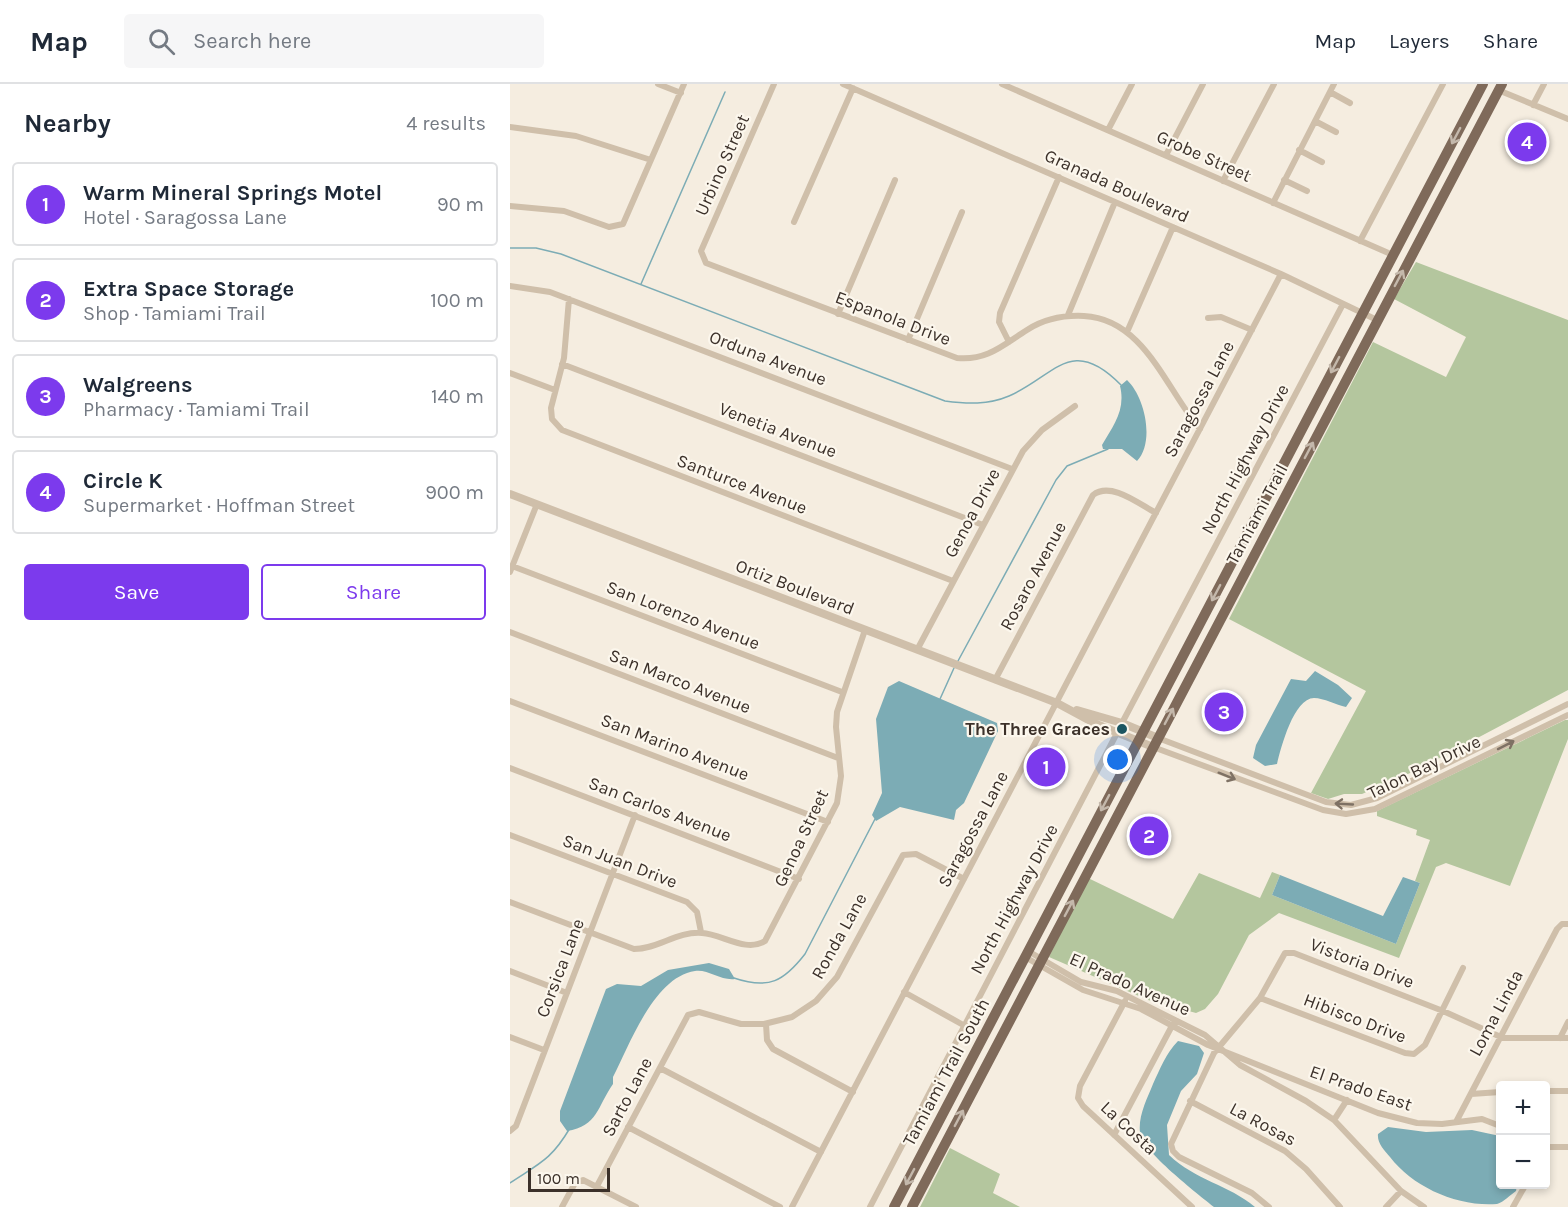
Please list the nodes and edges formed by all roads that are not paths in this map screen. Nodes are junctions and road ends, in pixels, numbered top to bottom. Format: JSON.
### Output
{"nodes":[{"id":1,"x":658,"y":84,"type":"edge"},
{"id":2,"x":684,"y":84,"type":"edge"},
{"id":3,"x":774,"y":84,"type":"edge"},
{"id":4,"x":843,"y":84,"type":"edge"},
{"id":5,"x":1002,"y":84,"type":"edge"},
{"id":6,"x":1132,"y":84,"type":"edge"},
{"id":7,"x":1203,"y":84,"type":"edge"},
{"id":8,"x":1274,"y":84,"type":"edge"},
{"id":9,"x":1334,"y":84,"type":"edge"},
{"id":10,"x":1443,"y":84,"type":"edge"},
{"id":11,"x":1483,"y":84,"type":"edge"},
{"id":12,"x":1544,"y":84,"type":"edge"},
{"id":13,"x":1500,"y":87,"type":"edge"},
{"id":14,"x":853,"y":88,"type":"junction"},
{"id":15,"x":1330,"y":92,"type":"junction"},
{"id":16,"x":681,"y":93,"type":"junction"},
{"id":17,"x":1350,"y":103,"type":"dead end"},
{"id":18,"x":1533,"y":105,"type":"junction"},
{"id":19,"x":1568,"y":119,"type":"edge"},
{"id":20,"x":1315,"y":121,"type":"junction"},
{"id":21,"x":510,"y":127,"type":"edge"},
{"id":22,"x":1108,"y":130,"type":"junction"},
{"id":23,"x":1336,"y":132,"type":"dead end"},
{"id":24,"x":1299,"y":150,"type":"junction"},
{"id":25,"x":1166,"y":154,"type":"junction"},
{"id":26,"x":651,"y":160,"type":"junction"},
{"id":27,"x":1322,"y":162,"type":"dead end"},
{"id":28,"x":1059,"y":177,"type":"junction"},
{"id":29,"x":895,"y":180,"type":"dead end"},
{"id":30,"x":1284,"y":180,"type":"junction"},
{"id":31,"x":1222,"y":181,"type":"junction"},
{"id":32,"x":1307,"y":191,"type":"dead end"},
{"id":33,"x":1115,"y":202,"type":"junction"},
{"id":34,"x":1273,"y":203,"type":"junction"},
{"id":35,"x":510,"y":206,"type":"edge"},
{"id":36,"x":962,"y":212,"type":"dead end"},
{"id":37,"x":794,"y":222,"type":"dead end"},
{"id":38,"x":1173,"y":227,"type":"junction"},
{"id":39,"x":1360,"y":241,"type":"junction"},
{"id":40,"x":1393,"y":255,"type":"junction"},
{"id":41,"x":702,"y":259,"type":"joint"},
{"id":42,"x":1281,"y":274,"type":"junction"},
{"id":43,"x":510,"y":286,"type":"edge"},
{"id":44,"x":569,"y":299,"type":"junction"},
{"id":45,"x":1343,"y":304,"type":"junction"},
{"id":46,"x":1362,"y":313,"type":"junction"},
{"id":47,"x":838,"y":314,"type":"junction"},
{"id":48,"x":1068,"y":315,"type":"junction"},
{"id":49,"x":1208,"y":318,"type":"dead end"},
{"id":50,"x":1377,"y":320,"type":"junction"},
{"id":51,"x":1252,"y":330,"type":"junction"},
{"id":52,"x":1127,"y":332,"type":"junction"},
{"id":53,"x":908,"y":340,"type":"junction"},
{"id":54,"x":1009,"y":342,"type":"junction"},
{"id":55,"x":562,"y":364,"type":"junction"},
{"id":56,"x":510,"y":373,"type":"edge"},
{"id":57,"x":555,"y":390,"type":"junction"},
{"id":58,"x":1075,"y":406,"type":"dead end"},
{"id":59,"x":1200,"y":429,"type":"junction"},
{"id":60,"x":1012,"y":469,"type":"junction"},
{"id":61,"x":510,"y":494,"type":"edge"},
{"id":62,"x":537,"y":504,"type":"junction"},
{"id":63,"x":1156,"y":513,"type":"junction"},
{"id":64,"x":983,"y":525,"type":"junction"},
{"id":65,"x":511,"y":569,"type":"edge"},
{"id":66,"x":953,"y":581,"type":"junction"},
{"id":67,"x":865,"y":630,"type":"junction"},
{"id":68,"x":510,"y":633,"type":"edge"},
{"id":69,"x":917,"y":650,"type":"junction"},
{"id":70,"x":995,"y":680,"type":"junction"},
{"id":71,"x":842,"y":692,"type":"junction"},
{"id":72,"x":510,"y":701,"type":"edge"},
{"id":73,"x":1056,"y":704,"type":"junction"},
{"id":74,"x":1568,"y":704,"type":"edge"},
{"id":75,"x":1070,"y":709,"type":"junction"},
{"id":76,"x":1568,"y":715,"type":"edge"},
{"id":77,"x":1122,"y":723,"type":"junction"},
{"id":78,"x":1118,"y":733,"type":"junction"},
{"id":79,"x":1141,"y":736,"type":"junction"},
{"id":80,"x":1156,"y":742,"type":"junction"},
{"id":81,"x":838,"y":758,"type":"junction"},
{"id":82,"x":510,"y":768,"type":"edge"},
{"id":83,"x":635,"y":815,"type":"junction"},
{"id":84,"x":828,"y":822,"type":"junction"},
{"id":85,"x":510,"y":835,"type":"edge"},
{"id":86,"x":612,"y":874,"type":"junction"},
{"id":87,"x":799,"y":879,"type":"junction"},
{"id":88,"x":964,"y":879,"type":"junction"},
{"id":89,"x":510,"y":902,"type":"edge"},
{"id":90,"x":1568,"y":924,"type":"edge"},
{"id":91,"x":700,"y":932,"type":"junction"},
{"id":92,"x":590,"y":933,"type":"junction"},
{"id":93,"x":1026,"y":954,"type":"junction"},
{"id":94,"x":1041,"y":963,"type":"junction"},
{"id":95,"x":1463,"y":968,"type":"dead end"},
{"id":96,"x":510,"y":970,"type":"edge"},
{"id":97,"x":904,"y":992,"type":"junction"},
{"id":98,"x":567,"y":993,"type":"junction"},
{"id":99,"x":1260,"y":998,"type":"junction"},
{"id":100,"x":1126,"y":1000,"type":"junction"},
{"id":101,"x":1443,"y":1011,"type":"junction"},
{"id":102,"x":1174,"y":1021,"type":"junction"},
{"id":103,"x":684,"y":1022,"type":"joint"},
{"id":104,"x":1568,"y":1022,"type":"edge"},
{"id":105,"x":766,"y":1024,"type":"junction"},
{"id":106,"x":965,"y":1026,"type":"junction"},
{"id":107,"x":510,"y":1037,"type":"edge"},
{"id":108,"x":1501,"y":1037,"type":"junction"},
{"id":109,"x":1560,"y":1038,"type":"junction"},
{"id":110,"x":1568,"y":1038,"type":"edge"},
{"id":111,"x":1218,"y":1047,"type":"junction"},
{"id":112,"x":544,"y":1050,"type":"junction"},
{"id":113,"x":660,"y":1068,"type":"junction"},
{"id":114,"x":1550,"y":1091,"type":"edge"},
{"id":115,"x":1568,"y":1091,"type":"edge"},
{"id":116,"x":853,"y":1092,"type":"junction"},
{"id":117,"x":1496,"y":1092,"type":"edge"},
{"id":118,"x":1471,"y":1094,"type":"junction"},
{"id":119,"x":1347,"y":1100,"type":"junction"},
{"id":120,"x":1190,"y":1101,"type":"junction"},
{"id":121,"x":1334,"y":1120,"type":"junction"},
{"id":122,"x":1456,"y":1122,"type":"junction"},
{"id":123,"x":1496,"y":1124,"type":"edge"},
{"id":124,"x":628,"y":1127,"type":"junction"},
{"id":125,"x":511,"y":1131,"type":"edge"},
{"id":126,"x":1114,"y":1135,"type":"junction"},
{"id":127,"x":1550,"y":1147,"type":"edge"},
{"id":128,"x":1568,"y":1147,"type":"edge"},
{"id":129,"x":821,"y":1152,"type":"junction"},
{"id":130,"x":597,"y":1186,"type":"junction"},
{"id":131,"x":1524,"y":1189,"type":"edge"},
{"id":132,"x":1401,"y":1191,"type":"junction"},
{"id":133,"x":562,"y":1207,"type":"edge"},
{"id":134,"x":636,"y":1207,"type":"edge"},
{"id":135,"x":780,"y":1207,"type":"edge"},
{"id":136,"x":792,"y":1207,"type":"edge"},
{"id":137,"x":870,"y":1207,"type":"edge"},
{"id":138,"x":894,"y":1207,"type":"edge"},
{"id":139,"x":912,"y":1207,"type":"edge"},
{"id":140,"x":1192,"y":1207,"type":"edge"},
{"id":141,"x":1269,"y":1207,"type":"edge"},
{"id":142,"x":1340,"y":1207,"type":"edge"},
{"id":143,"x":1386,"y":1207,"type":"edge"},
{"id":144,"x":1424,"y":1207,"type":"edge"},
{"id":145,"x":1513,"y":1207,"type":"edge"}],
"edges":[{"from":1,"to":16,"type":"street"},
{"from":2,"to":16,"type":"street"},
{"from":3,"to":41,"type":"street","name":"Urbino Street"},
{"from":4,"to":14,"type":"street","name":"Granada Boulevard"},
{"from":5,"to":22,"type":"street","name":"Grobe Street"},
{"from":6,"to":22,"type":"street"},
{"from":7,"to":25,"type":"street"},
{"from":8,"to":31,"type":"street"},
{"from":9,"to":15,"type":"street"},
{"from":10,"to":39,"type":"street"},
{"from":11,"to":40,"type":"main road","name":"Tamiami Trail","one_way":true},
{"from":12,"to":18,"type":"street"},
{"from":13,"to":18,"type":"street"},
{"from":50,"to":13,"type":"main road","name":"Tamiami Trail","one_way":true},
{"from":14,"to":28,"type":"street","name":"Granada Boulevard"},
{"from":14,"to":37,"type":"street"},
{"from":15,"to":17,"type":"street"},
{"from":15,"to":20,"type":"street"},
{"from":16,"to":26,"type":"street"},
{"from":18,"to":19,"type":"street"},
{"from":20,"to":23,"type":"street"},
{"from":20,"to":24,"type":"street"},
{"from":21,"to":26,"type":"street"},
{"from":22,"to":25,"type":"street","name":"Grobe Street"},
{"from":24,"to":27,"type":"street"},
{"from":24,"to":30,"type":"street"},
{"from":25,"to":31,"type":"street","name":"Grobe Street"},
{"from":26,"to":35,"type":"street"},
{"from":28,"to":33,"type":"street","name":"Granada Boulevard"},
{"from":28,"to":54,"type":"street"},
{"from":29,"to":47,"type":"street"},
{"from":30,"to":32,"type":"street"},
{"from":30,"to":34,"type":"street"},
{"from":31,"to":34,"type":"street","name":"Grobe Street"},
{"from":33,"to":38,"type":"street","name":"Granada Boulevard"},
{"from":33,"to":48,"type":"street"},
{"from":34,"to":39,"type":"street","name":"Grobe Street"},
{"from":36,"to":53,"type":"street"},
{"from":38,"to":42,"type":"street","name":"Granada Boulevard"},
{"from":38,"to":52,"type":"street"},
{"from":39,"to":40,"type":"street","name":"Grobe Street"},
{"from":40,"to":46,"type":"main road","name":"Tamiami Trail"},
{"from":41,"to":47,"type":"street","name":"Espanola Drive"},
{"from":42,"to":45,"type":"street","name":"Granada Boulevard"},
{"from":42,"to":51,"type":"street","name":"Saragossa Lane"},
{"from":43,"to":44,"type":"street","name":"Orduna Avenue"},
{"from":44,"to":55,"type":"street","name":"Santurce Avenue"},
{"from":44,"to":60,"type":"street","name":"Orduna Avenue"},
{"from":45,"to":46,"type":"street","name":"Granada Boulevard"},
{"from":45,"to":77,"type":"street","name":"North Highway Drive"},
{"from":46,"to":50,"type":"street","name":"Granada Boulevard"},
{"from":46,"to":79,"type":"main road","name":"Tamiami Trail","one_way":true},
{"from":47,"to":53,"type":"street","name":"Espanola Drive"},
{"from":48,"to":52,"type":"street","name":"Espanola Drive"},
{"from":48,"to":54,"type":"street","name":"Espanola Drive"},
{"from":49,"to":51,"type":"street"},
{"from":80,"to":50,"type":"main road","name":"Tamiami Trail","one_way":true},
{"from":51,"to":59,"type":"street","name":"Saragossa Lane"},
{"from":52,"to":59,"type":"street","name":"Espanola Drive"},
{"from":53,"to":54,"type":"street","name":"Espanola Drive"},
{"from":55,"to":57,"type":"street","name":"Santurce Avenue"},
{"from":55,"to":64,"type":"street","name":"Venetia Avenue"},
{"from":56,"to":57,"type":"street"},
{"from":57,"to":66,"type":"street","name":"Santurce Avenue"},
{"from":58,"to":60,"type":"street","name":"Genoa Drive"},
{"from":59,"to":63,"type":"street","name":"Saragossa Lane"},
{"from":60,"to":64,"type":"street","name":"Genoa Drive"},
{"from":61,"to":62,"type":"street","name":"Ortiz Boulevard"},
{"from":62,"to":65,"type":"street"},
{"from":62,"to":67,"type":"street","name":"Ortiz Boulevard"},
{"from":63,"to":70,"type":"street","name":"Rosaro Avenue"},
{"from":63,"to":73,"type":"street","name":"Saragossa Lane"},
{"from":64,"to":66,"type":"street","name":"Genoa Drive"},
{"from":65,"to":71,"type":"street","name":"San Lorenzo Avenue"},
{"from":66,"to":69,"type":"street","name":"Genoa Drive"},
{"from":67,"to":69,"type":"street","name":"Ortiz Boulevard"},
{"from":67,"to":71,"type":"street","name":"Genoa Street"},
{"from":68,"to":81,"type":"street","name":"San Marco Avenue"},
{"from":69,"to":70,"type":"street","name":"Ortiz Boulevard"},
{"from":70,"to":73,"type":"street","name":"Ortiz Boulevard"},
{"from":71,"to":81,"type":"street","name":"Genoa Street"},
{"from":72,"to":84,"type":"street","name":"San Marino Avenue"},
{"from":73,"to":75,"type":"street","name":"Ortiz Boulevard"},
{"from":73,"to":88,"type":"street","name":"Saragossa Lane"},
{"from":74,"to":80,"type":"street","name":"Talon Bay Drive","one_way":true},
{"from":75,"to":77,"type":"street","name":"Ortiz Boulevard"},
{"from":75,"to":78,"type":"street","name":"Ortiz Boulevard"},
{"from":80,"to":76,"type":"street","name":"Talon Bay Drive","one_way":true},
{"from":77,"to":79,"type":"street","name":"Ortiz Boulevard"},
{"from":78,"to":79,"type":"street","name":"Ortiz Boulevard"},
{"from":78,"to":106,"type":"street","name":"North Highway Drive"},
{"from":79,"to":80,"type":"street"},
{"from":79,"to":93,"type":"main road","name":"Tamiami Trail","one_way":true},
{"from":94,"to":80,"type":"main road","name":"Tamiami Trail","one_way":true},
{"from":81,"to":84,"type":"street","name":"Genoa Street"},
{"from":82,"to":83,"type":"street","name":"San Carlos Avenue"},
{"from":83,"to":86,"type":"street","name":"Corsica Lane"},
{"from":83,"to":87,"type":"street","name":"San Carlos Avenue"},
{"from":84,"to":87,"type":"street","name":"Genoa Street"},
{"from":85,"to":86,"type":"street","name":"San Juan Drive"},
{"from":86,"to":91,"type":"street","name":"San Juan Drive"},
{"from":86,"to":92,"type":"street","name":"Corsica Lane"},
{"from":87,"to":91,"type":"street","name":"Genoa Street"},
{"from":88,"to":97,"type":"street","name":"Saragossa Lane"},
{"from":88,"to":105,"type":"street","name":"Ronda Lane"},
{"from":89,"to":92,"type":"street"},
{"from":90,"to":108,"type":"street","name":"Loma Linda"},
{"from":91,"to":92,"type":"street"},
{"from":92,"to":98,"type":"street","name":"Corsica Lane"},
{"from":93,"to":94,"type":"street","name":"El Prado Avenue"},
{"from":93,"to":138,"type":"main road","name":"Tamiami Trail South","one_way":true},
{"from":94,"to":100,"type":"street","name":"El Prado Avenue"},
{"from":139,"to":94,"type":"main road","name":"Tamiami Trail South","one_way":true},
{"from":95,"to":101,"type":"street","name":"Hibisco Drive"},
{"from":96,"to":98,"type":"street"},
{"from":97,"to":106,"type":"street"},
{"from":97,"to":116,"type":"street","name":"Saragossa Lane"},
{"from":98,"to":112,"type":"street","name":"Corsica Lane"},
{"from":99,"to":101,"type":"street","name":"Hibisco Drive"},
{"from":99,"to":101,"type":"street","name":"Vistoria Drive"},
{"from":99,"to":111,"type":"street","name":"Vistoria Drive"},
{"from":100,"to":102,"type":"street","name":"El Prado Avenue"},
{"from":100,"to":126,"type":"street","name":"La Costa"},
{"from":101,"to":108,"type":"street","name":"Vistoria Drive"},
{"from":102,"to":111,"type":"street","name":"El Prado Avenue"},
{"from":102,"to":126,"type":"street"},
{"from":103,"to":105,"type":"street","name":"Ronda Lane"},
{"from":103,"to":113,"type":"street","name":"Sarto Lane"},
{"from":104,"to":109,"type":"street"},
{"from":105,"to":116,"type":"street"},
{"from":106,"to":137,"type":"street","name":"North Highway Drive"},
{"from":107,"to":112,"type":"street"},
{"from":108,"to":109,"type":"street"},
{"from":108,"to":118,"type":"street","name":"Loma Linda"},
{"from":109,"to":110,"type":"street"},
{"from":111,"to":119,"type":"street","name":"El Prado East"},
{"from":111,"to":120,"type":"street","name":"Vistoria Drive"},
{"from":111,"to":121,"type":"street"},
{"from":112,"to":125,"type":"street","name":"Corsica Lane"},
{"from":113,"to":124,"type":"street","name":"Sarto Lane"},
{"from":113,"to":129,"type":"street"},
{"from":114,"to":115,"type":"street"},
{"from":116,"to":129,"type":"street","name":"Saragossa Lane"},
{"from":117,"to":118,"type":"street"},
{"from":118,"to":122,"type":"street","name":"Loma Linda"},
{"from":119,"to":121,"type":"street"},
{"from":119,"to":122,"type":"street","name":"El Prado East"},
{"from":120,"to":141,"type":"street","name":"Vistoria Drive"},
{"from":120,"to":142,"type":"street","name":"La Rosas"},
{"from":121,"to":132,"type":"street"},
{"from":122,"to":123,"type":"street","name":"El Prado East"},
{"from":124,"to":130,"type":"street","name":"Sarto Lane"},
{"from":124,"to":135,"type":"street"},
{"from":126,"to":140,"type":"street","name":"La Costa"},
{"from":127,"to":128,"type":"street"},
{"from":129,"to":136,"type":"street","name":"Saragossa Lane"},
{"from":130,"to":133,"type":"street"},
{"from":130,"to":134,"type":"street"},
{"from":131,"to":145,"type":"street"},
{"from":132,"to":143,"type":"street"},
{"from":132,"to":144,"type":"street"}]}
